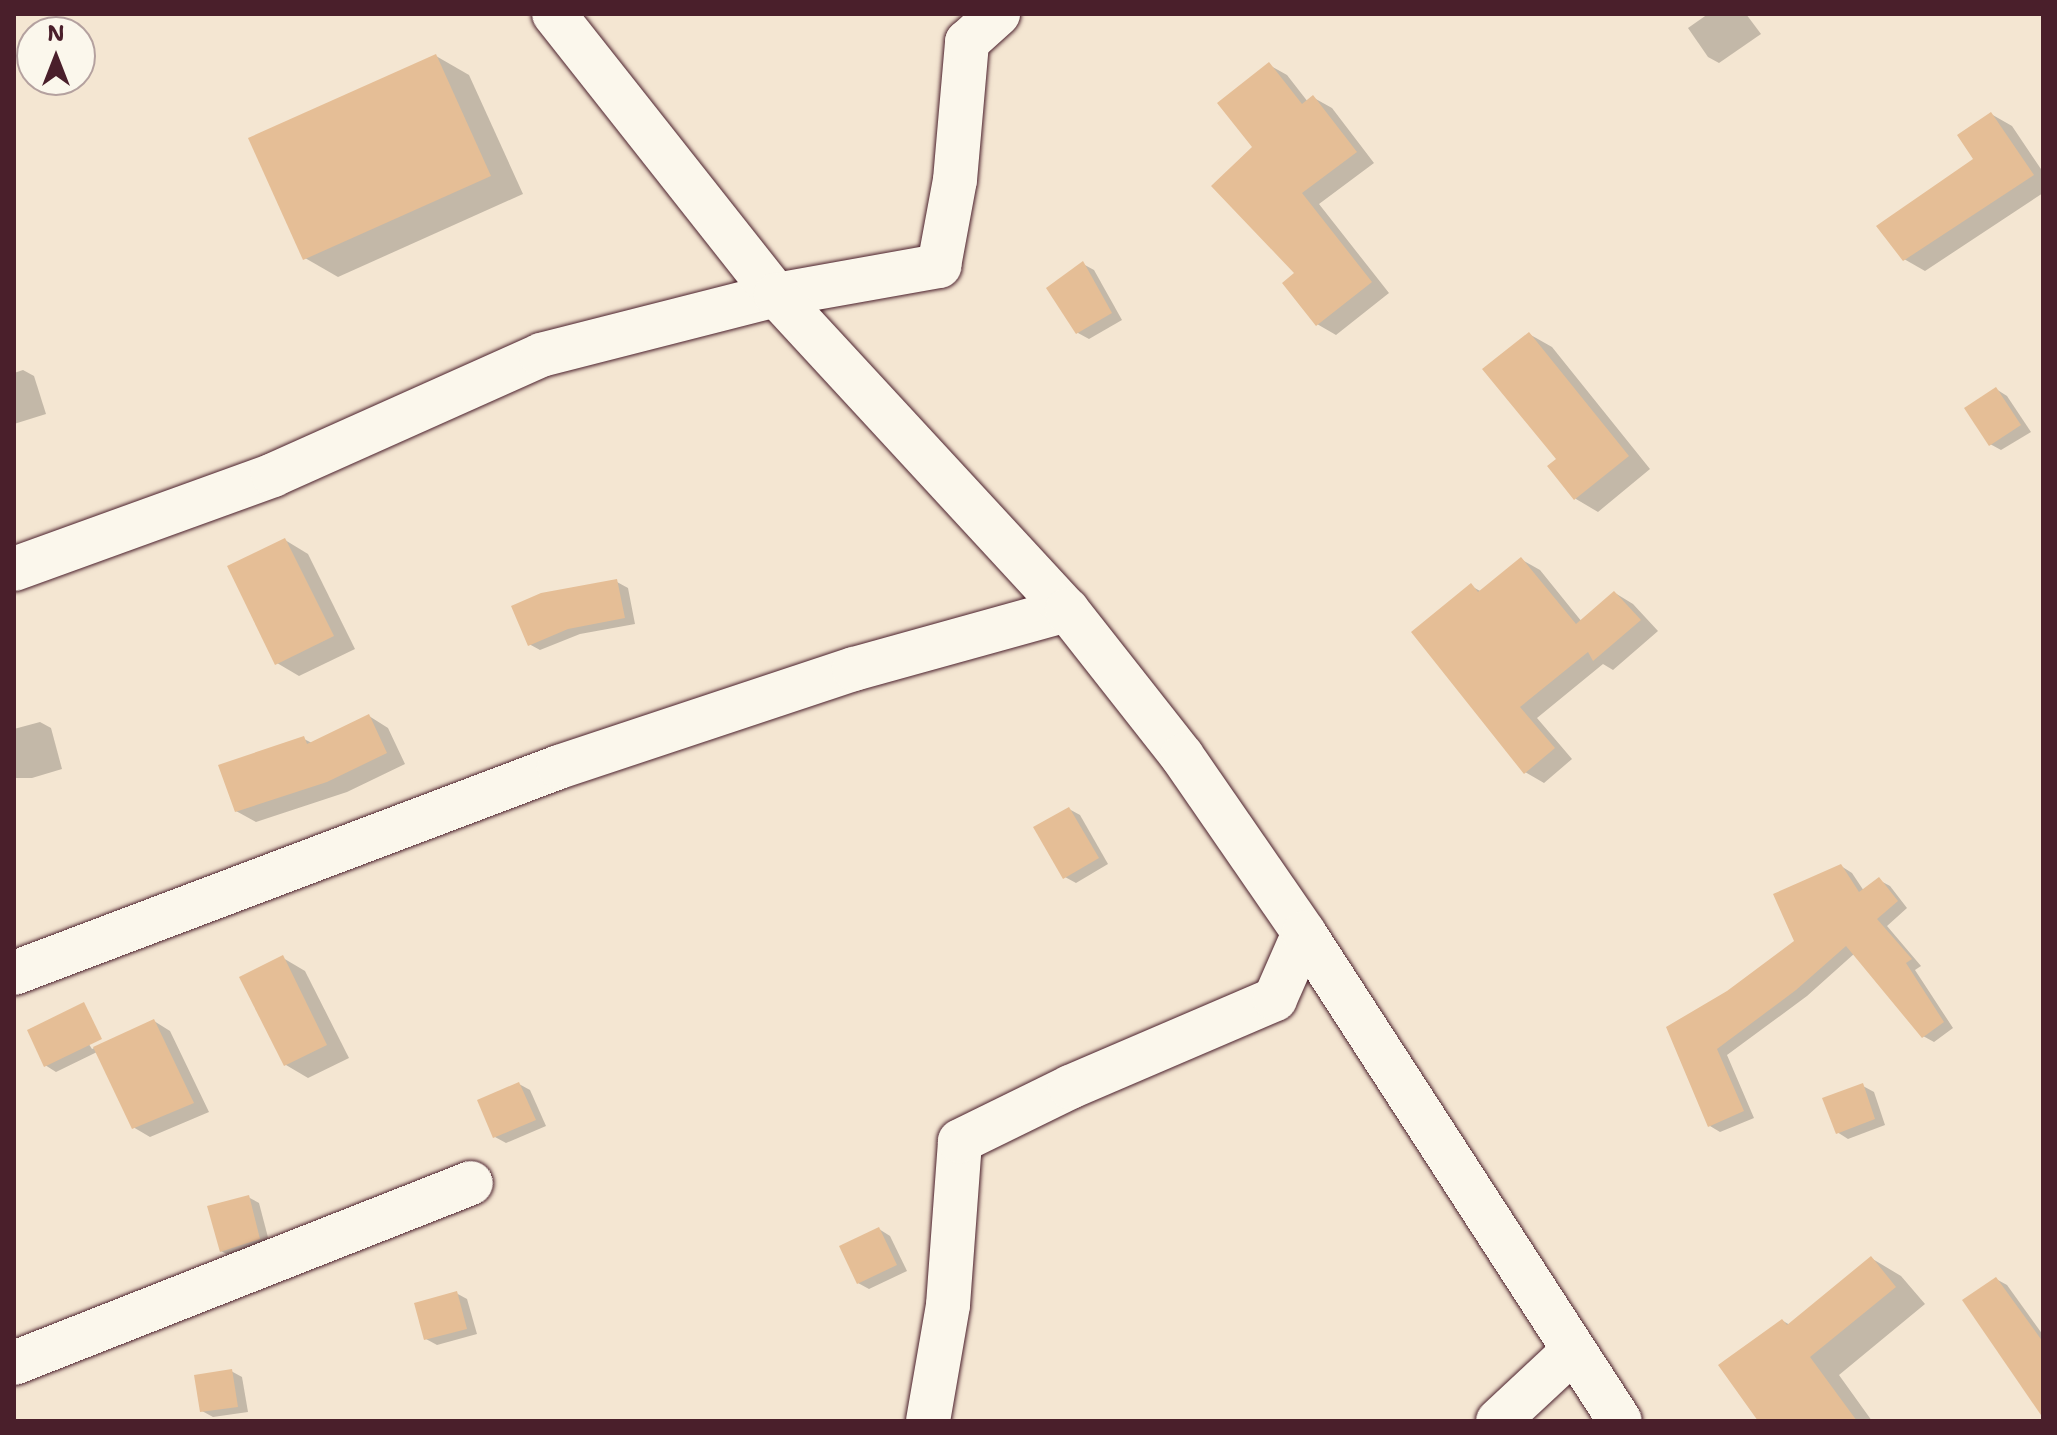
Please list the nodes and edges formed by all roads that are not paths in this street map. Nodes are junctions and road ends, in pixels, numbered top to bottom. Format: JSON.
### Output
{"nodes":[{"id":1,"x":554,"y":14,"type":"edge"},
{"id":2,"x":998,"y":14,"type":"edge"},
{"id":3,"x":776,"y":295,"type":"junction"},
{"id":4,"x":14,"y":569,"type":"edge"},
{"id":5,"x":1067,"y":610,"type":"junction"},
{"id":6,"x":1304,"y":933,"type":"junction"},
{"id":7,"x":14,"y":973,"type":"edge"},
{"id":8,"x":471,"y":1183,"type":"dead end"},
{"id":9,"x":1572,"y":1352,"type":"junction"},
{"id":10,"x":14,"y":1363,"type":"edge"},
{"id":11,"x":928,"y":1421,"type":"edge"},
{"id":12,"x":1498,"y":1421,"type":"edge"},
{"id":13,"x":1620,"y":1421,"type":"edge"}],
"edges":[{"from":1,"to":3,"type":"street"},
{"from":2,"to":3,"type":"street"},
{"from":3,"to":4,"type":"street"},
{"from":3,"to":5,"type":"street"},
{"from":5,"to":6,"type":"street"},
{"from":5,"to":7,"type":"street"},
{"from":6,"to":9,"type":"street"},
{"from":6,"to":11,"type":"street"},
{"from":8,"to":10,"type":"street"},
{"from":9,"to":12,"type":"street"},
{"from":9,"to":13,"type":"street"}]}
